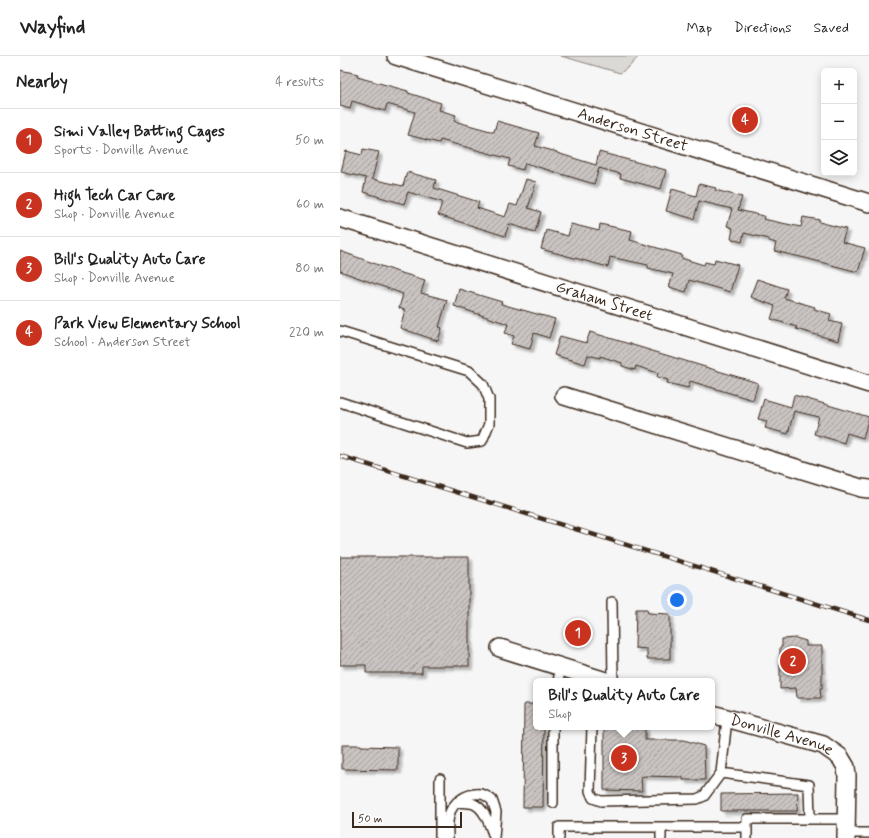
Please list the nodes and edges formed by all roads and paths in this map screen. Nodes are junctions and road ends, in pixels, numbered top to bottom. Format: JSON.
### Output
{"nodes":[{"id":1,"x":396,"y":56,"type":"edge"},
{"id":2,"x":869,"y":203,"type":"edge"},
{"id":3,"x":340,"y":218,"type":"edge"},
{"id":4,"x":340,"y":331,"type":"edge"},
{"id":5,"x":869,"y":384,"type":"edge"},
{"id":6,"x":564,"y":396,"type":"dead end"},
{"id":7,"x":340,"y":402,"type":"edge"},
{"id":8,"x":869,"y":489,"type":"edge"},
{"id":9,"x":612,"y":602,"type":"dead end"},
{"id":10,"x":500,"y":648,"type":"dead end"},
{"id":11,"x":560,"y":674,"type":"edge"},
{"id":12,"x":589,"y":678,"type":"edge"},
{"id":13,"x":603,"y":678,"type":"edge"},
{"id":14,"x":720,"y":717,"type":"edge"},
{"id":15,"x":553,"y":730,"type":"edge"},
{"id":16,"x":592,"y":730,"type":"edge"},
{"id":17,"x":721,"y":773,"type":"junction"},
{"id":18,"x":440,"y":779,"type":"dead end"},
{"id":19,"x":457,"y":802,"type":"junction"},
{"id":20,"x":553,"y":803,"type":"dead end"},
{"id":21,"x":810,"y":818,"type":"junction"},
{"id":22,"x":661,"y":827,"type":"junction"},
{"id":23,"x":747,"y":827,"type":"junction"},
{"id":24,"x":846,"y":830,"type":"edge"},
{"id":25,"x":869,"y":833,"type":"edge"},
{"id":26,"x":494,"y":837,"type":"edge"},
{"id":27,"x":440,"y":838,"type":"edge"},
{"id":28,"x":448,"y":838,"type":"edge"},
{"id":29,"x":559,"y":838,"type":"edge"},
{"id":30,"x":661,"y":838,"type":"edge"},
{"id":31,"x":747,"y":838,"type":"edge"}],
"edges":[{"from":1,"to":2,"type":"street","name":"Anderson Street"},
{"from":3,"to":5,"type":"street","name":"Graham Street"},
{"from":4,"to":7,"type":"lane"},
{"from":6,"to":8,"type":"street"},
{"from":9,"to":13,"type":"lane"},
{"from":10,"to":11,"type":"street"},
{"from":11,"to":12,"type":"street"},
{"from":14,"to":17,"type":"lane"},
{"from":14,"to":24,"type":"street","name":"Donville Avenue"},
{"from":15,"to":20,"type":"lane"},
{"from":16,"to":17,"type":"lane"},
{"from":17,"to":21,"type":"lane"},
{"from":18,"to":27,"type":"lane"},
{"from":19,"to":26,"type":"lane"},
{"from":19,"to":26,"type":"lane"},
{"from":19,"to":28,"type":"lane"},
{"from":21,"to":23,"type":"lane"},
{"from":21,"to":24,"type":"lane"},
{"from":22,"to":23,"type":"lane"},
{"from":22,"to":29,"type":"lane"},
{"from":22,"to":30,"type":"lane"},
{"from":23,"to":31,"type":"lane"},
{"from":24,"to":25,"type":"lane"}]}
